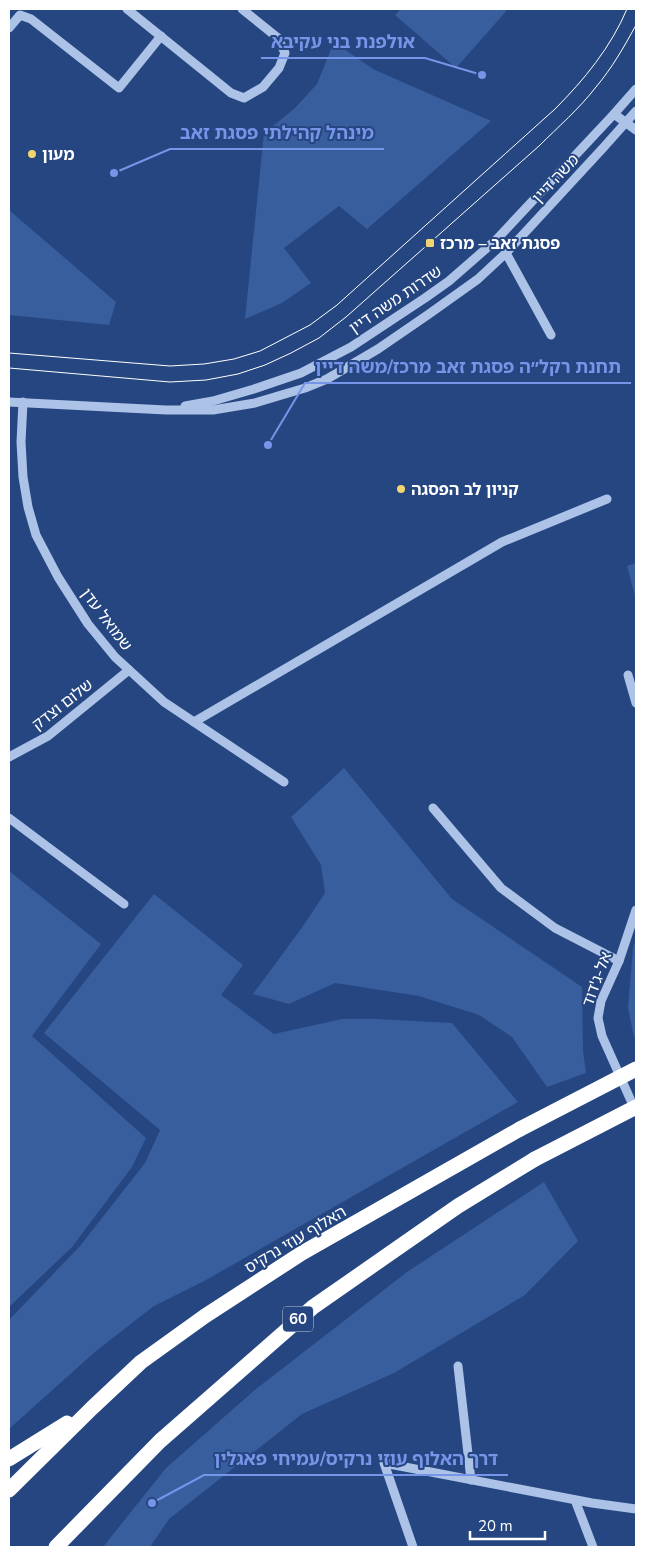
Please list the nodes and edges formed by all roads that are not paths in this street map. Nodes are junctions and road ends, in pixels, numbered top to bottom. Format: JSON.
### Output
{"nodes":[{"id":1,"x":127,"y":9,"type":"edge"},
{"id":2,"x":242,"y":9,"type":"edge"},
{"id":3,"x":9,"y":28,"type":"edge"},
{"id":4,"x":161,"y":36,"type":"junction"},
{"id":5,"x":636,"y":89,"type":"edge"},
{"id":6,"x":636,"y":111,"type":"edge"},
{"id":7,"x":614,"y":114,"type":"junction"},
{"id":8,"x":627,"y":123,"type":"junction"},
{"id":9,"x":636,"y":130,"type":"edge"},
{"id":10,"x":506,"y":253,"type":"junction"},
{"id":11,"x":551,"y":335,"type":"dead end"},
{"id":12,"x":9,"y":401,"type":"edge"},
{"id":13,"x":23,"y":402,"type":"junction"},
{"id":14,"x":166,"y":410,"type":"junction"},
{"id":15,"x":607,"y":500,"type":"dead end"},
{"id":16,"x":129,"y":670,"type":"junction"},
{"id":17,"x":628,"y":675,"type":"dead end"},
{"id":18,"x":636,"y":703,"type":"edge"},
{"id":19,"x":194,"y":722,"type":"junction"},
{"id":20,"x":9,"y":757,"type":"edge"},
{"id":21,"x":284,"y":782,"type":"dead end"},
{"id":22,"x":434,"y":808,"type":"dead end"},
{"id":23,"x":9,"y":818,"type":"edge"},
{"id":24,"x":124,"y":904,"type":"dead end"},
{"id":25,"x":636,"y":910,"type":"edge"},
{"id":26,"x":619,"y":961,"type":"junction"},
{"id":27,"x":636,"y":1069,"type":"edge"},
{"id":28,"x":636,"y":1107,"type":"edge"},
{"id":29,"x":636,"y":1112,"type":"edge"},
{"id":30,"x":458,"y":1366,"type":"dead end"},
{"id":31,"x":92,"y":1408,"type":"junction"},
{"id":32,"x":9,"y":1459,"type":"edge"},
{"id":33,"x":470,"y":1480,"type":"junction"},
{"id":34,"x":9,"y":1490,"type":"edge"},
{"id":35,"x":574,"y":1500,"type":"junction"},
{"id":36,"x":636,"y":1509,"type":"edge"},
{"id":37,"x":88,"y":1514,"type":"junction"},
{"id":38,"x":56,"y":1547,"type":"edge"},
{"id":39,"x":68,"y":1547,"type":"edge"},
{"id":40,"x":413,"y":1547,"type":"edge"},
{"id":41,"x":593,"y":1547,"type":"edge"}],
"edges":[{"from":1,"to":4,"type":"street"},
{"from":2,"to":4,"type":"street"},
{"from":3,"to":4,"type":"street"},
{"from":5,"to":7,"type":"street"},
{"from":6,"to":8,"type":"street"},
{"from":7,"to":8,"type":"street"},
{"from":7,"to":14,"type":"street","name":"שדרות משה דיין"},
{"from":8,"to":9,"type":"street"},
{"from":8,"to":10,"type":"street","name":"משה דיין"},
{"from":10,"to":11,"type":"street"},
{"from":10,"to":14,"type":"street","name":"שדרות משה דיין"},
{"from":12,"to":13,"type":"street","name":"שדרות משה דיין"},
{"from":13,"to":14,"type":"street","name":"שדרות משה דיין"},
{"from":13,"to":16,"type":"street","name":"שמואל עדן"},
{"from":15,"to":19,"type":"street"},
{"from":16,"to":19,"type":"street","name":"שמואל עדן"},
{"from":16,"to":20,"type":"street","name":"שלום וצדק"},
{"from":17,"to":18,"type":"street"},
{"from":19,"to":21,"type":"street","name":"שמואל עדן"},
{"from":22,"to":26,"type":"street"},
{"from":23,"to":24,"type":"street"},
{"from":25,"to":26,"type":"street","name":"אל-ג'דוד"},
{"from":26,"to":29,"type":"street","name":"אל-ג'דוד"},
{"from":27,"to":31,"type":"highway","name":"האלוף עוזי נרקיס","bridge":true},
{"from":28,"to":37,"type":"highway","number":"60","bridge":true},
{"from":30,"to":33,"type":"street"},
{"from":31,"to":32,"type":"highway"},
{"from":31,"to":34,"type":"highway","name":"האלוף עוזי נרקיס"},
{"from":33,"to":35,"type":"street"},
{"from":33,"to":40,"type":"street"},
{"from":35,"to":36,"type":"street"},
{"from":35,"to":41,"type":"street"},
{"from":37,"to":38,"type":"highway","number":"60"},
{"from":37,"to":39,"type":"highway"}]}
